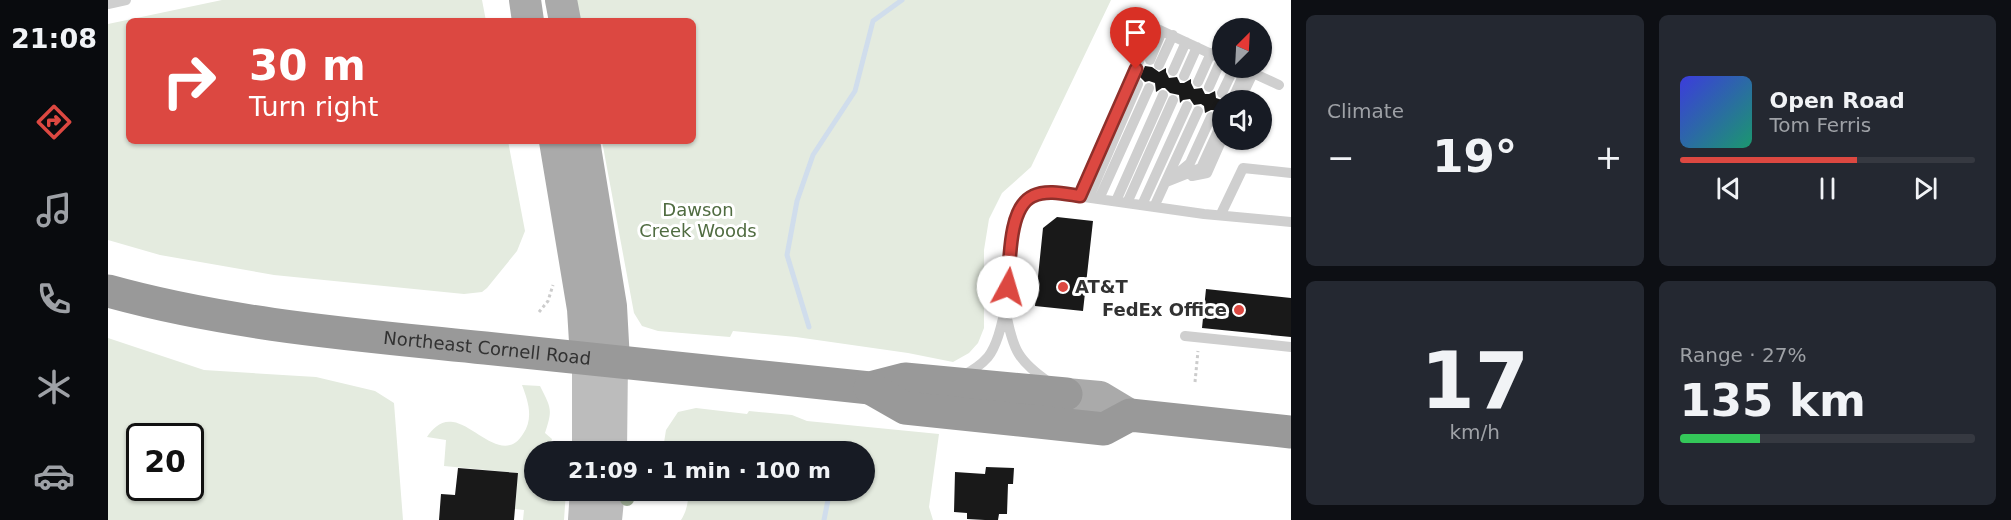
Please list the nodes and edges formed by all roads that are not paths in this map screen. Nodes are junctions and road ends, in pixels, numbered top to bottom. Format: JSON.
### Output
{"nodes":[{"id":1,"x":126,"y":0,"type":"edge"},
{"id":2,"x":525,"y":0,"type":"edge"},
{"id":3,"x":561,"y":0,"type":"edge"},
{"id":4,"x":108,"y":4,"type":"edge"},
{"id":5,"x":528,"y":18,"type":"edge"},
{"id":6,"x":564,"y":18,"type":"edge"},
{"id":7,"x":1136,"y":19,"type":"dead end"},
{"id":8,"x":1163,"y":31,"type":"junction"},
{"id":9,"x":1186,"y":42,"type":"junction"},
{"id":10,"x":1197,"y":47,"type":"junction"},
{"id":11,"x":1211,"y":53,"type":"joint"},
{"id":12,"x":1154,"y":62,"type":"dead end"},
{"id":13,"x":1212,"y":72,"type":"edge"},
{"id":14,"x":1264,"y":78,"type":"edge"},
{"id":15,"x":1279,"y":85,"type":"dead end"},
{"id":16,"x":1144,"y":86,"type":"dead end"},
{"id":17,"x":1187,"y":106,"type":"dead end"},
{"id":18,"x":1198,"y":111,"type":"dead end"},
{"id":19,"x":1212,"y":134,"type":"edge"},
{"id":20,"x":556,"y":144,"type":"edge"},
{"id":21,"x":584,"y":144,"type":"edge"},
{"id":22,"x":1217,"y":150,"type":"edge"},
{"id":23,"x":1291,"y":173,"type":"edge"},
{"id":24,"x":1166,"y":182,"type":"junction"},
{"id":25,"x":1089,"y":197,"type":"junction"},
{"id":26,"x":1116,"y":201,"type":"junction"},
{"id":27,"x":1127,"y":203,"type":"junction"},
{"id":28,"x":1142,"y":205,"type":"junction"},
{"id":29,"x":1154,"y":207,"type":"junction"},
{"id":30,"x":1221,"y":214,"type":"junction"},
{"id":31,"x":1291,"y":222,"type":"edge"},
{"id":32,"x":108,"y":291,"type":"edge"},
{"id":33,"x":1005,"y":310,"type":"junction"},
{"id":34,"x":1185,"y":336,"type":"dead end"},
{"id":35,"x":1291,"y":347,"type":"edge"},
{"id":36,"x":600,"y":360,"type":"junction"},
{"id":37,"x":952,"y":382,"type":"junction"},
{"id":38,"x":870,"y":388,"type":"junction"},
{"id":39,"x":1066,"y":394,"type":"junction"},
{"id":40,"x":1130,"y":415,"type":"junction"},
{"id":41,"x":1291,"y":432,"type":"edge"},
{"id":42,"x":588,"y":441,"type":"edge"},
{"id":43,"x":611,"y":441,"type":"edge"},
{"id":44,"x":583,"y":501,"type":"edge"},
{"id":45,"x":610,"y":501,"type":"edge"},
{"id":46,"x":582,"y":520,"type":"edge"},
{"id":47,"x":608,"y":520,"type":"edge"}],
"edges":[{"from":1,"to":4,"type":"lane"},
{"from":2,"to":5,"type":"main road"},
{"from":3,"to":6,"type":"main road"},
{"from":7,"to":8,"type":"lane"},
{"from":8,"to":9,"type":"lane"},
{"from":8,"to":12,"type":"lane"},
{"from":8,"to":25,"type":"lane"},
{"from":9,"to":10,"type":"lane"},
{"from":9,"to":10,"type":"lane"},
{"from":10,"to":11,"type":"lane"},
{"from":11,"to":13,"type":"lane"},
{"from":14,"to":15,"type":"lane"},
{"from":16,"to":25,"type":"lane"},
{"from":17,"to":28,"type":"lane"},
{"from":18,"to":24,"type":"lane"},
{"from":19,"to":24,"type":"lane"},
{"from":20,"to":36,"type":"main road"},
{"from":21,"to":36,"type":"main road"},
{"from":22,"to":24,"type":"lane"},
{"from":23,"to":30,"type":"lane"},
{"from":24,"to":29,"type":"lane"},
{"from":25,"to":26,"type":"lane"},
{"from":25,"to":33,"type":"lane"},
{"from":26,"to":27,"type":"lane"},
{"from":26,"to":27,"type":"lane"},
{"from":27,"to":28,"type":"lane"},
{"from":28,"to":29,"type":"lane"},
{"from":29,"to":30,"type":"lane"},
{"from":30,"to":31,"type":"lane"},
{"from":32,"to":36,"type":"highway","name":"Northeast Cornell Road"},
{"from":33,"to":37,"type":"lane"},
{"from":33,"to":39,"type":"lane"},
{"from":34,"to":35,"type":"lane"},
{"from":36,"to":38,"type":"highway","name":"Northeast Cornell Road"},
{"from":36,"to":42,"type":"main road"},
{"from":36,"to":43,"type":"main road"},
{"from":37,"to":38,"type":"highway","name":"Northeast Cornell Road"},
{"from":37,"to":39,"type":"highway","name":"Northeast Cornell Road"},
{"from":38,"to":40,"type":"highway","name":"Northeast Cornell Road"},
{"from":39,"to":40,"type":"main road","name":"Northeast Cornell Road"},
{"from":40,"to":41,"type":"highway","name":"Northeast Cornell Road"},
{"from":44,"to":46,"type":"main road"},
{"from":45,"to":47,"type":"main road"}]}
